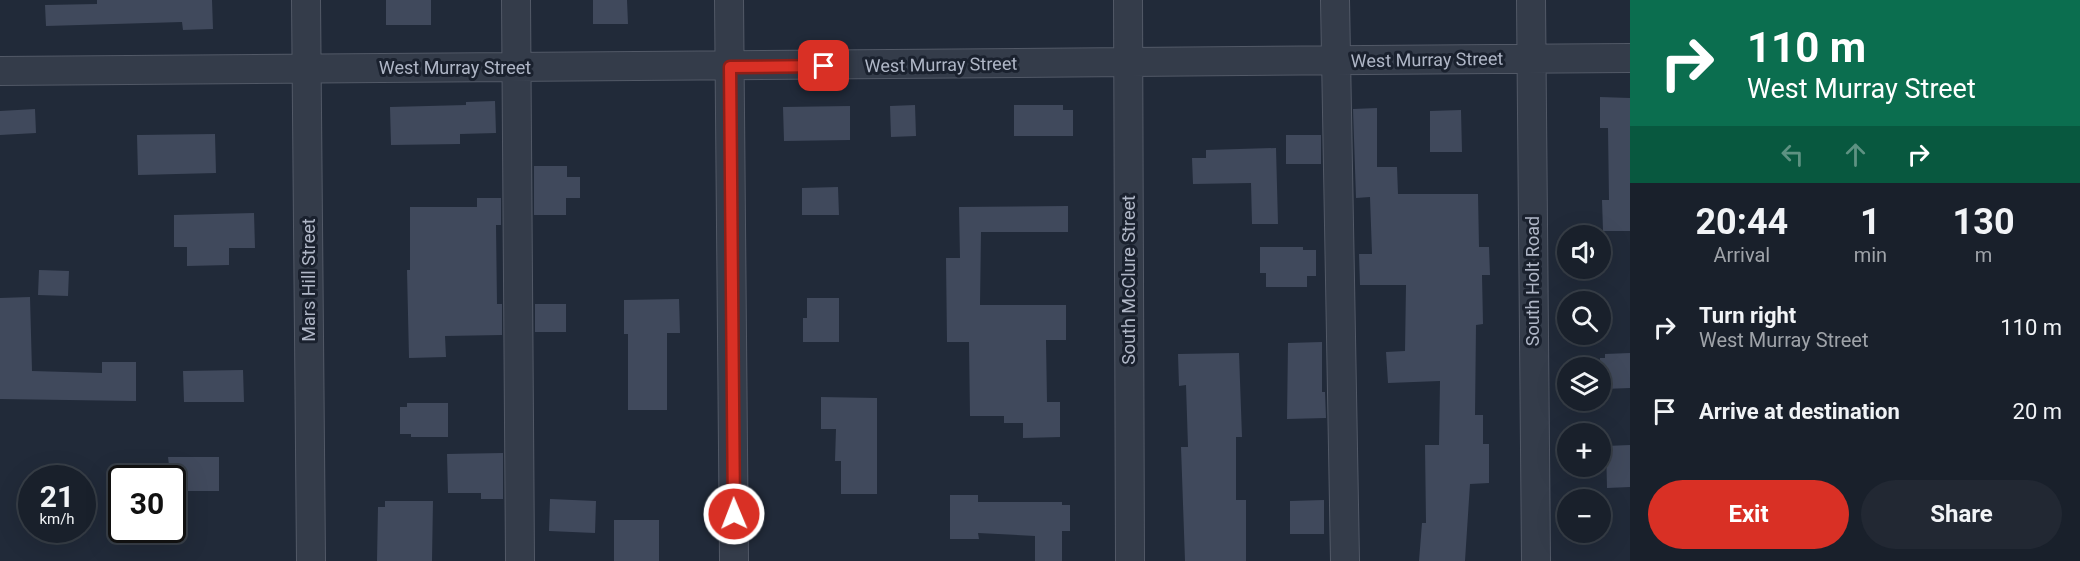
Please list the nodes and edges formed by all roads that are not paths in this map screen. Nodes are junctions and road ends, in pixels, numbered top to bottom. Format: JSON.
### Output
{"nodes":[{"id":1,"x":306,"y":0,"type":"edge"},
{"id":2,"x":516,"y":0,"type":"edge"},
{"id":3,"x":729,"y":0,"type":"edge"},
{"id":4,"x":1128,"y":0,"type":"edge"},
{"id":5,"x":1335,"y":0,"type":"edge"},
{"id":6,"x":1531,"y":0,"type":"edge"},
{"id":7,"x":1531,"y":58,"type":"junction"},
{"id":8,"x":1630,"y":58,"type":"edge"},
{"id":9,"x":1335,"y":61,"type":"junction"},
{"id":10,"x":1128,"y":63,"type":"junction"},
{"id":11,"x":730,"y":67,"type":"junction"},
{"id":12,"x":516,"y":68,"type":"junction"},
{"id":13,"x":307,"y":69,"type":"junction"},
{"id":14,"x":0,"y":71,"type":"edge"},
{"id":15,"x":311,"y":561,"type":"edge"},
{"id":16,"x":520,"y":561,"type":"edge"},
{"id":17,"x":734,"y":561,"type":"edge"},
{"id":18,"x":1130,"y":561,"type":"edge"},
{"id":19,"x":1345,"y":561,"type":"edge"},
{"id":20,"x":1536,"y":561,"type":"edge"}],
"edges":[{"from":1,"to":13,"type":"street","name":"Mars Hill Street"},
{"from":2,"to":12,"type":"street"},
{"from":3,"to":11,"type":"street"},
{"from":4,"to":10,"type":"street","name":"South McClure Street"},
{"from":5,"to":9,"type":"street"},
{"from":6,"to":7,"type":"street","name":"South Holt Road"},
{"from":7,"to":8,"type":"street","name":"West Murray Street"},
{"from":7,"to":9,"type":"street","name":"West Murray Street"},
{"from":7,"to":20,"type":"street","name":"South Holt Road"},
{"from":9,"to":10,"type":"street","name":"West Murray Street"},
{"from":9,"to":19,"type":"street"},
{"from":10,"to":11,"type":"street","name":"West Murray Street"},
{"from":10,"to":18,"type":"street","name":"South McClure Street"},
{"from":11,"to":12,"type":"street","name":"West Murray Street"},
{"from":11,"to":17,"type":"street"},
{"from":12,"to":13,"type":"street","name":"West Murray Street"},
{"from":12,"to":16,"type":"street"},
{"from":13,"to":14,"type":"street","name":"West Murray Street"},
{"from":13,"to":15,"type":"street","name":"Mars Hill Street"}]}
